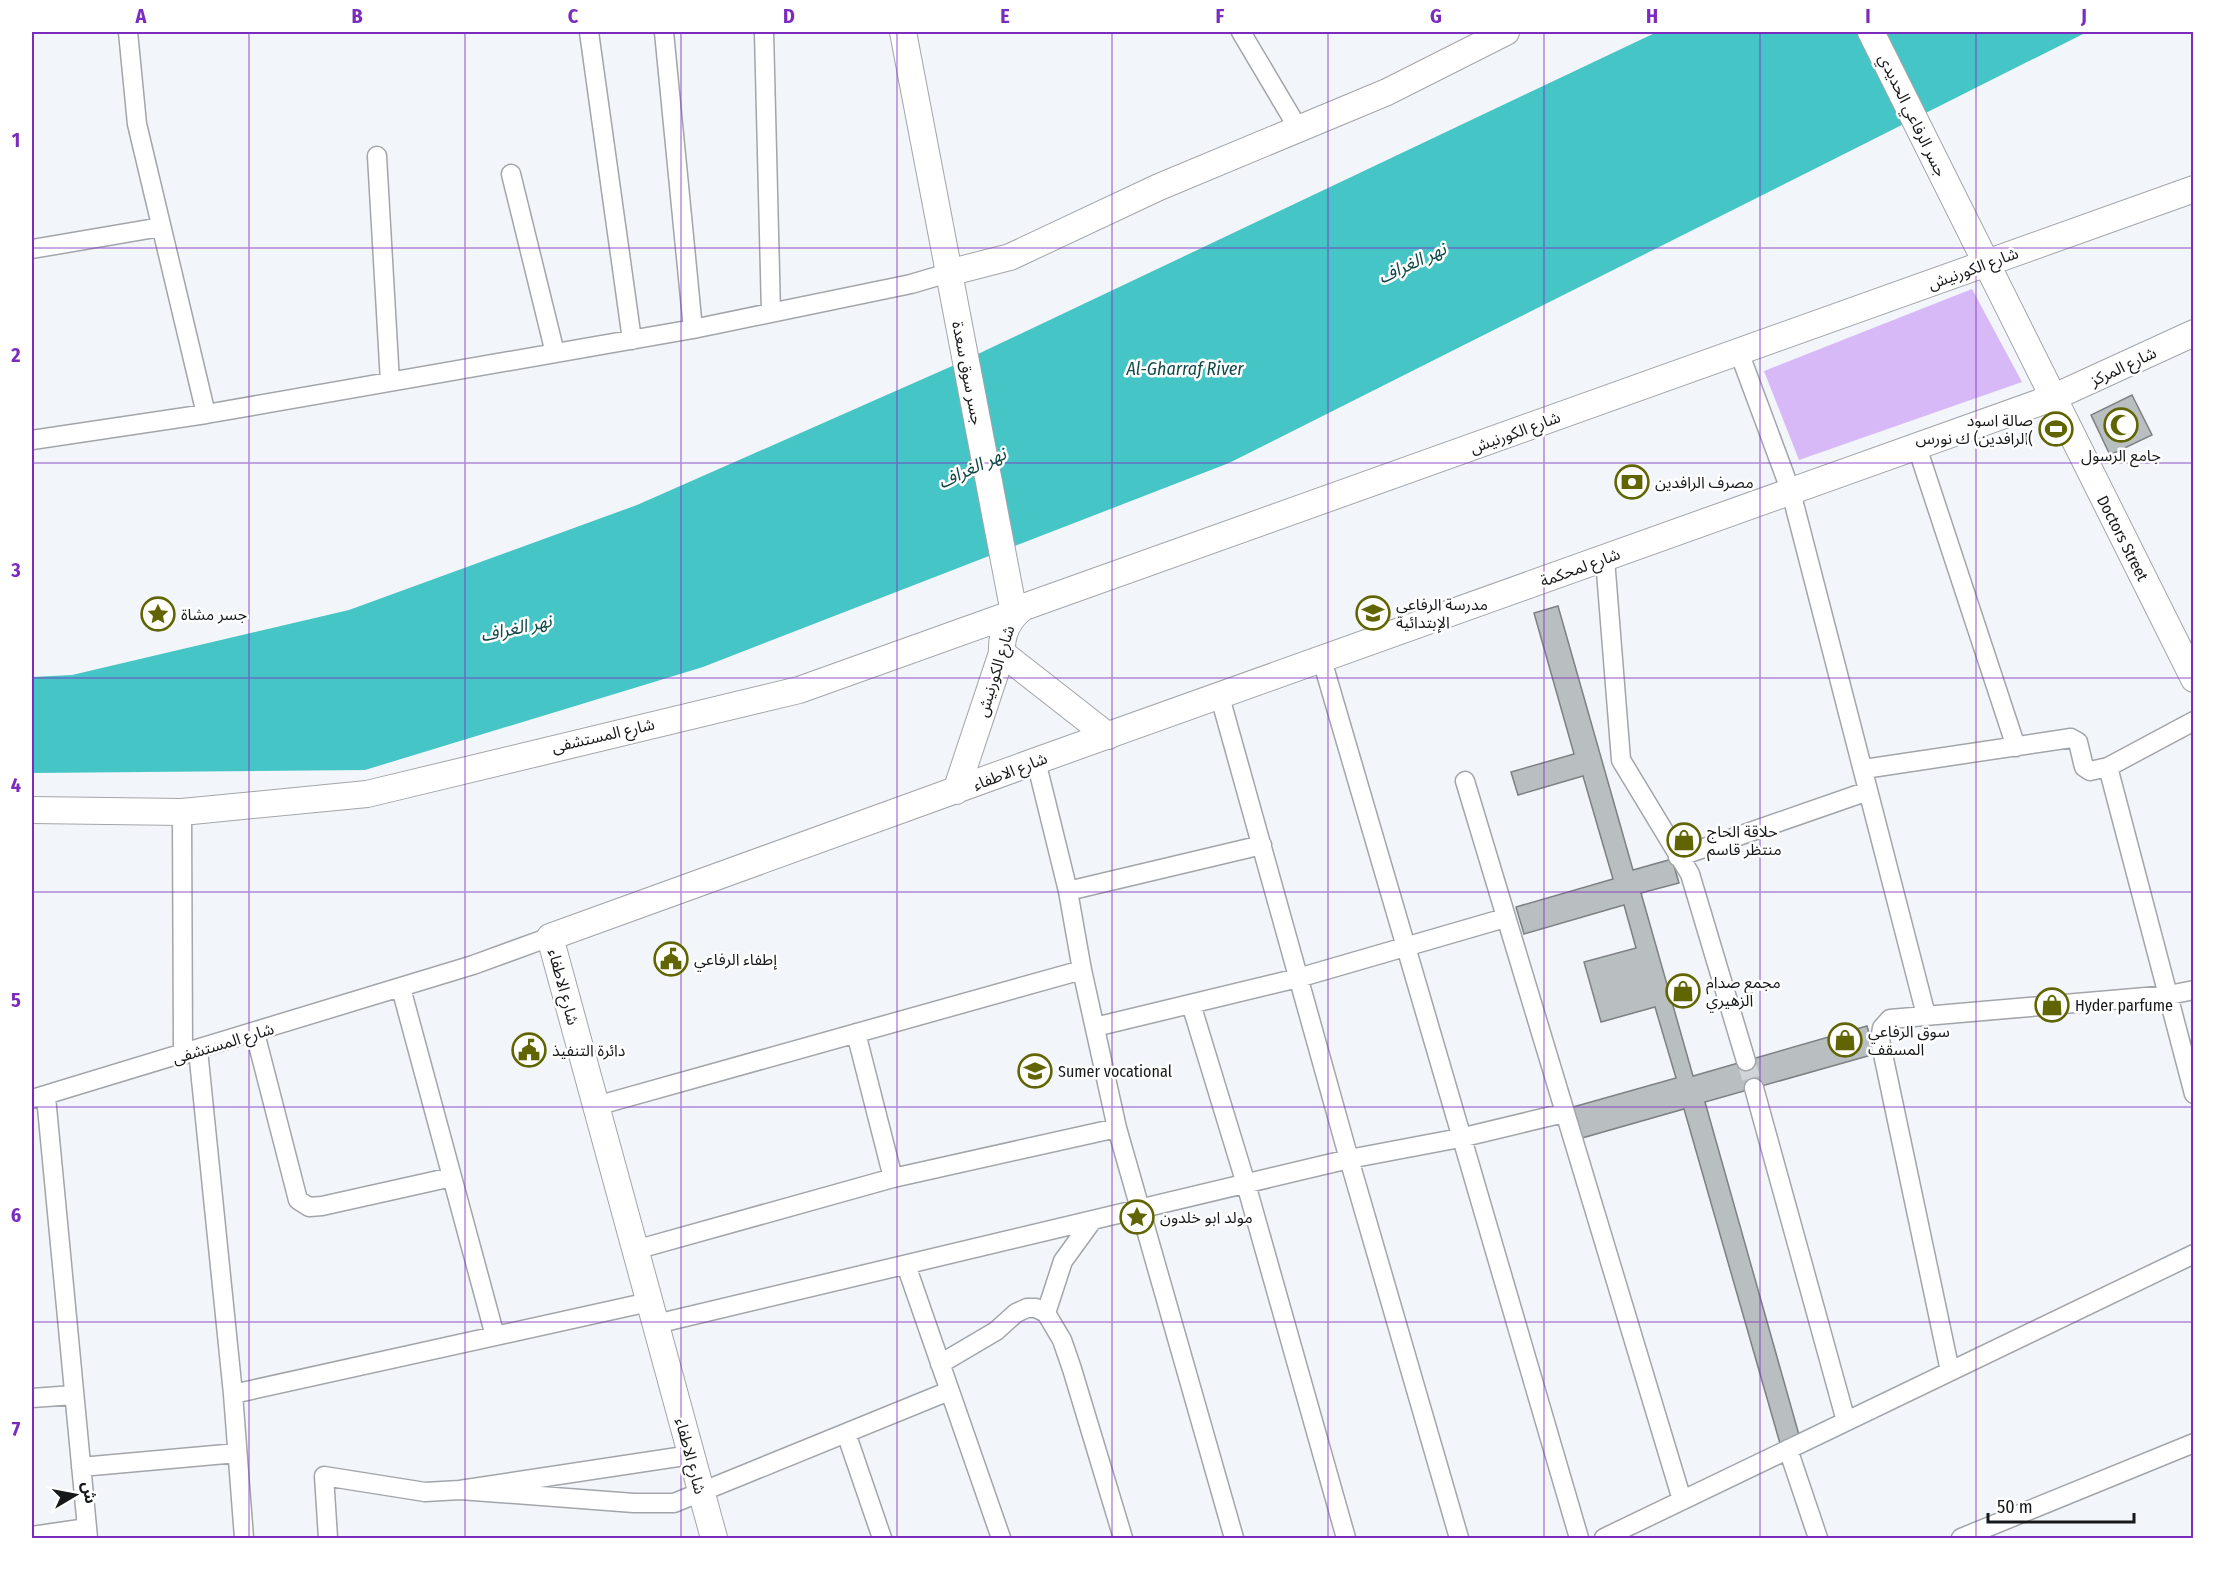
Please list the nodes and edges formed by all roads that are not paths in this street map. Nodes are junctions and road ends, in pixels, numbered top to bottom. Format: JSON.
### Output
{"nodes":[{"id":1,"x":128,"y":32,"type":"edge"},
{"id":2,"x":590,"y":32,"type":"edge"},
{"id":3,"x":664,"y":32,"type":"edge"},
{"id":4,"x":764,"y":32,"type":"edge"},
{"id":5,"x":903,"y":32,"type":"edge"},
{"id":6,"x":1241,"y":32,"type":"edge"},
{"id":7,"x":1506,"y":32,"type":"edge"},
{"id":8,"x":1871,"y":32,"type":"edge"},
{"id":9,"x":1298,"y":128,"type":"junction"},
{"id":10,"x":377,"y":156,"type":"dead end"},
{"id":11,"x":511,"y":174,"type":"dead end"},
{"id":12,"x":2193,"y":189,"type":"edge"},
{"id":13,"x":161,"y":227,"type":"junction"},
{"id":14,"x":32,"y":249,"type":"edge"},
{"id":15,"x":1986,"y":264,"type":"junction"},
{"id":16,"x":948,"y":273,"type":"junction"},
{"id":17,"x":771,"y":313,"type":"junction"},
{"id":18,"x":693,"y":329,"type":"junction"},
{"id":19,"x":2193,"y":333,"type":"edge"},
{"id":20,"x":632,"y":340,"type":"junction"},
{"id":21,"x":1739,"y":352,"type":"junction"},
{"id":22,"x":555,"y":353,"type":"junction"},
{"id":23,"x":390,"y":382,"type":"junction"},
{"id":24,"x":2052,"y":398,"type":"junction"},
{"id":25,"x":206,"y":414,"type":"junction"},
{"id":26,"x":32,"y":440,"type":"edge"},
{"id":27,"x":1917,"y":447,"type":"junction"},
{"id":28,"x":1791,"y":492,"type":"junction"},
{"id":29,"x":1605,"y":559,"type":"junction"},
{"id":30,"x":1014,"y":614,"type":"junction"},
{"id":31,"x":1002,"y":653,"type":"junction"},
{"id":32,"x":1322,"y":660,"type":"junction"},
{"id":33,"x":2193,"y":679,"type":"edge"},
{"id":34,"x":1220,"y":697,"type":"junction"},
{"id":35,"x":2193,"y":721,"type":"edge"},
{"id":36,"x":1107,"y":736,"type":"junction"},
{"id":37,"x":2016,"y":747,"type":"junction"},
{"id":38,"x":1036,"y":761,"type":"junction"},
{"id":39,"x":2108,"y":767,"type":"junction"},
{"id":40,"x":1864,"y":769,"type":"junction"},
{"id":41,"x":1465,"y":781,"type":"dead end"},
{"id":42,"x":1868,"y":790,"type":"junction"},
{"id":43,"x":956,"y":791,"type":"junction"},
{"id":44,"x":32,"y":810,"type":"edge"},
{"id":45,"x":182,"y":812,"type":"junction"},
{"id":46,"x":1262,"y":845,"type":"junction"},
{"id":47,"x":1678,"y":857,"type":"junction"},
{"id":48,"x":1068,"y":891,"type":"junction"},
{"id":49,"x":1505,"y":918,"type":"junction"},
{"id":50,"x":550,"y":937,"type":"junction"},
{"id":51,"x":1404,"y":948,"type":"junction"},
{"id":52,"x":1082,"y":970,"type":"junction"},
{"id":53,"x":1298,"y":978,"type":"junction"},
{"id":54,"x":401,"y":988,"type":"junction"},
{"id":55,"x":2193,"y":990,"type":"edge"},
{"id":56,"x":2169,"y":995,"type":"junction"},
{"id":57,"x":1191,"y":1004,"type":"junction"},
{"id":58,"x":1926,"y":1015,"type":"junction"},
{"id":59,"x":1095,"y":1027,"type":"junction"},
{"id":60,"x":255,"y":1033,"type":"junction"},
{"id":61,"x":856,"y":1033,"type":"junction"},
{"id":62,"x":190,"y":1053,"type":"junction"},
{"id":63,"x":1746,"y":1061,"type":"tunnel mouth"},
{"id":64,"x":1754,"y":1088,"type":"tunnel mouth"},
{"id":65,"x":2193,"y":1094,"type":"edge"},
{"id":66,"x":39,"y":1098,"type":"edge"},
{"id":67,"x":596,"y":1106,"type":"junction"},
{"id":68,"x":1564,"y":1113,"type":"junction"},
{"id":69,"x":1117,"y":1128,"type":"junction"},
{"id":70,"x":1460,"y":1138,"type":"junction"},
{"id":71,"x":1349,"y":1159,"type":"junction"},
{"id":72,"x":452,"y":1177,"type":"junction"},
{"id":73,"x":893,"y":1178,"type":"junction"},
{"id":74,"x":1246,"y":1184,"type":"junction"},
{"id":75,"x":1139,"y":1210,"type":"junction"},
{"id":76,"x":1092,"y":1221,"type":"junction"},
{"id":77,"x":635,"y":1250,"type":"junction"},
{"id":78,"x":2193,"y":1254,"type":"edge"},
{"id":79,"x":906,"y":1265,"type":"junction"},
{"id":80,"x":653,"y":1313,"type":"junction"},
{"id":81,"x":1046,"y":1313,"type":"junction"},
{"id":82,"x":495,"y":1336,"type":"junction"},
{"id":83,"x":940,"y":1364,"type":"junction"},
{"id":84,"x":1950,"y":1371,"type":"junction"},
{"id":85,"x":949,"y":1391,"type":"junction"},
{"id":86,"x":232,"y":1394,"type":"junction"},
{"id":87,"x":74,"y":1395,"type":"junction"},
{"id":88,"x":32,"y":1398,"type":"edge"},
{"id":89,"x":1846,"y":1421,"type":"junction"},
{"id":90,"x":846,"y":1433,"type":"junction"},
{"id":91,"x":2193,"y":1443,"type":"edge"},
{"id":92,"x":1788,"y":1449,"type":"junction"},
{"id":93,"x":237,"y":1453,"type":"junction"},
{"id":94,"x":691,"y":1455,"type":"junction"},
{"id":95,"x":81,"y":1467,"type":"junction"},
{"id":96,"x":460,"y":1490,"type":"junction"},
{"id":97,"x":701,"y":1491,"type":"junction"},
{"id":98,"x":1682,"y":1500,"type":"junction"},
{"id":99,"x":88,"y":1533,"type":"edge"},
{"id":100,"x":32,"y":1536,"type":"edge"},
{"id":101,"x":244,"y":1539,"type":"edge"},
{"id":102,"x":328,"y":1539,"type":"edge"},
{"id":103,"x":714,"y":1539,"type":"edge"},
{"id":104,"x":882,"y":1539,"type":"edge"},
{"id":105,"x":1001,"y":1539,"type":"edge"},
{"id":106,"x":1123,"y":1539,"type":"edge"},
{"id":107,"x":1234,"y":1539,"type":"edge"},
{"id":108,"x":1346,"y":1539,"type":"edge"},
{"id":109,"x":1459,"y":1539,"type":"edge"},
{"id":110,"x":1580,"y":1539,"type":"edge"},
{"id":111,"x":1604,"y":1539,"type":"edge"},
{"id":112,"x":1818,"y":1539,"type":"edge"},
{"id":113,"x":1960,"y":1539,"type":"edge"}],
"edges":[{"from":1,"to":13,"type":"street"},
{"from":2,"to":20,"type":"street"},
{"from":3,"to":18,"type":"street"},
{"from":4,"to":17,"type":"street"},
{"from":5,"to":16,"type":"street","name":"جسر سوق سعدة"},
{"from":6,"to":9,"type":"street"},
{"from":7,"to":9,"type":"street"},
{"from":8,"to":15,"type":"street","name":"جسر الرفاعي الحديدي"},
{"from":9,"to":16,"type":"street"},
{"from":10,"to":23,"type":"street"},
{"from":11,"to":22,"type":"street"},
{"from":12,"to":15,"type":"street","name":"شارع الكورنيش"},
{"from":13,"to":14,"type":"street"},
{"from":13,"to":25,"type":"street"},
{"from":15,"to":21,"type":"street","name":"شارع الكورنيش"},
{"from":15,"to":24,"type":"street","name":"Doctors Street"},
{"from":16,"to":17,"type":"street"},
{"from":16,"to":30,"type":"street","name":"جسر سوق سعدة"},
{"from":17,"to":18,"type":"street"},
{"from":18,"to":20,"type":"street"},
{"from":19,"to":24,"type":"street","name":"شارع المركز"},
{"from":20,"to":22,"type":"street"},
{"from":21,"to":28,"type":"street"},
{"from":21,"to":30,"type":"street","name":"شارع الكورنيش"},
{"from":22,"to":23,"type":"street"},
{"from":23,"to":25,"type":"street"},
{"from":24,"to":27,"type":"street","name":"شارع لمحكمة"},
{"from":24,"to":33,"type":"street","name":"Doctors Street"},
{"from":25,"to":26,"type":"street"},
{"from":27,"to":28,"type":"street","name":"شارع لمحكمة"},
{"from":27,"to":37,"type":"street"},
{"from":28,"to":29,"type":"street","name":"شارع لمحكمة"},
{"from":28,"to":40,"type":"street"},
{"from":29,"to":32,"type":"street","name":"شارع لمحكمة"},
{"from":29,"to":47,"type":"street"},
{"from":30,"to":31,"type":"street","name":"شارع الكورنيش"},
{"from":30,"to":45,"type":"street","name":"شارع المستشفى"},
{"from":31,"to":36,"type":"street"},
{"from":31,"to":43,"type":"street","name":"شارع الكورنيش"},
{"from":32,"to":34,"type":"street","name":"شارع لمحكمة"},
{"from":32,"to":51,"type":"street"},
{"from":34,"to":36,"type":"street","name":"شارع لمحكمة"},
{"from":34,"to":46,"type":"street"},
{"from":35,"to":39,"type":"street"},
{"from":36,"to":38,"type":"street","name":"شارع الاطفاء"},
{"from":37,"to":39,"type":"street"},
{"from":37,"to":40,"type":"street"},
{"from":38,"to":43,"type":"street","name":"شارع الاطفاء"},
{"from":38,"to":48,"type":"street"},
{"from":39,"to":56,"type":"street"},
{"from":40,"to":42,"type":"street"},
{"from":41,"to":49,"type":"street"},
{"from":42,"to":47,"type":"street"},
{"from":42,"to":58,"type":"street"},
{"from":43,"to":50,"type":"street","name":"شارع الاطفاء"},
{"from":44,"to":45,"type":"street","name":"شارع المستشفى"},
{"from":45,"to":62,"type":"street"},
{"from":46,"to":48,"type":"street"},
{"from":46,"to":53,"type":"street"},
{"from":47,"to":63,"type":"street"},
{"from":48,"to":52,"type":"street"},
{"from":49,"to":51,"type":"street"},
{"from":49,"to":68,"type":"street"},
{"from":50,"to":54,"type":"street","name":"شارع المستشفى"},
{"from":50,"to":67,"type":"street","name":"شارع الاطفاء"},
{"from":51,"to":53,"type":"street"},
{"from":51,"to":70,"type":"street"},
{"from":52,"to":59,"type":"street"},
{"from":52,"to":61,"type":"street"},
{"from":53,"to":57,"type":"street"},
{"from":53,"to":71,"type":"street"},
{"from":54,"to":60,"type":"street","name":"شارع المستشفى"},
{"from":54,"to":72,"type":"street"},
{"from":55,"to":56,"type":"street"},
{"from":56,"to":58,"type":"street"},
{"from":56,"to":65,"type":"street"},
{"from":57,"to":59,"type":"street"},
{"from":57,"to":74,"type":"street"},
{"from":58,"to":84,"type":"street"},
{"from":59,"to":69,"type":"street"},
{"from":60,"to":62,"type":"street","name":"شارع المستشفى"},
{"from":60,"to":72,"type":"street"},
{"from":61,"to":67,"type":"street"},
{"from":61,"to":73,"type":"street"},
{"from":62,"to":66,"type":"street","name":"شارع المستشفى"},
{"from":62,"to":86,"type":"street"},
{"from":64,"to":89,"type":"street"},
{"from":66,"to":87,"type":"street"},
{"from":67,"to":77,"type":"street","name":"شارع الاطفاء"},
{"from":68,"to":70,"type":"street"},
{"from":68,"to":98,"type":"street"},
{"from":69,"to":73,"type":"street"},
{"from":69,"to":75,"type":"street"},
{"from":70,"to":71,"type":"street"},
{"from":70,"to":110,"type":"street"},
{"from":71,"to":74,"type":"street"},
{"from":71,"to":109,"type":"street"},
{"from":72,"to":82,"type":"street"},
{"from":73,"to":77,"type":"street"},
{"from":74,"to":75,"type":"street"},
{"from":74,"to":108,"type":"street"},
{"from":75,"to":76,"type":"street"},
{"from":75,"to":107,"type":"street"},
{"from":76,"to":79,"type":"street"},
{"from":76,"to":81,"type":"street"},
{"from":77,"to":80,"type":"street","name":"شارع الاطفاء"},
{"from":78,"to":84,"type":"street"},
{"from":79,"to":80,"type":"street"},
{"from":79,"to":83,"type":"street"},
{"from":80,"to":82,"type":"street"},
{"from":80,"to":94,"type":"street","name":"شارع الاطفاء"},
{"from":81,"to":83,"type":"street"},
{"from":81,"to":106,"type":"street"},
{"from":82,"to":86,"type":"street"},
{"from":83,"to":85,"type":"street"},
{"from":84,"to":89,"type":"street"},
{"from":85,"to":90,"type":"street"},
{"from":85,"to":105,"type":"street"},
{"from":86,"to":93,"type":"street"},
{"from":87,"to":88,"type":"street"},
{"from":87,"to":95,"type":"street"},
{"from":89,"to":92,"type":"street"},
{"from":90,"to":97,"type":"street"},
{"from":90,"to":104,"type":"street"},
{"from":91,"to":113,"type":"street"},
{"from":92,"to":98,"type":"street"},
{"from":92,"to":112,"type":"street"},
{"from":93,"to":95,"type":"street"},
{"from":93,"to":101,"type":"street"},
{"from":94,"to":96,"type":"street"},
{"from":94,"to":97,"type":"street","name":"شارع الاطفاء"},
{"from":95,"to":99,"type":"street"},
{"from":96,"to":97,"type":"street"},
{"from":96,"to":102,"type":"street"},
{"from":97,"to":103,"type":"street","name":"شارع الاطفاء"},
{"from":98,"to":111,"type":"street"},
{"from":99,"to":100,"type":"street"}]}
